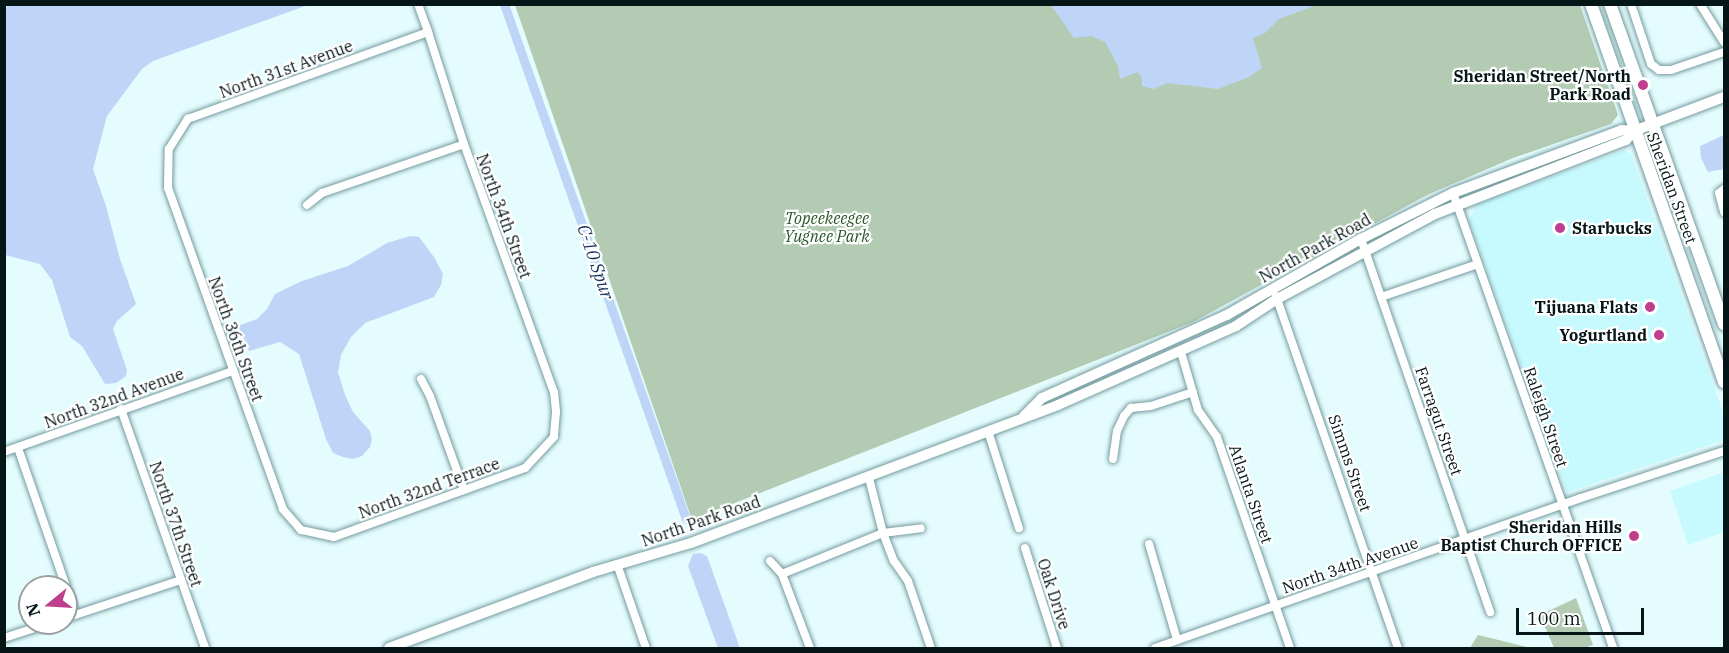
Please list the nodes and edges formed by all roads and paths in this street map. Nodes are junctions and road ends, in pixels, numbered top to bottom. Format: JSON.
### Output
{"nodes":[{"id":1,"x":418,"y":4,"type":"edge"},
{"id":2,"x":1591,"y":4,"type":"edge"},
{"id":3,"x":1610,"y":4,"type":"edge"},
{"id":4,"x":1631,"y":4,"type":"edge"},
{"id":5,"x":1700,"y":4,"type":"edge"},
{"id":6,"x":428,"y":32,"type":"junction"},
{"id":7,"x":1725,"y":42,"type":"edge"},
{"id":8,"x":1725,"y":51,"type":"edge"},
{"id":9,"x":1725,"y":97,"type":"edge"},
{"id":10,"x":1651,"y":125,"type":"junction"},
{"id":11,"x":1634,"y":131,"type":"junction"},
{"id":12,"x":464,"y":144,"type":"junction"},
{"id":13,"x":169,"y":149,"type":"joint"},
{"id":14,"x":1725,"y":189,"type":"edge"},
{"id":15,"x":1454,"y":193,"type":"junction"},
{"id":16,"x":307,"y":205,"type":"dead end"},
{"id":17,"x":1457,"y":205,"type":"junction"},
{"id":18,"x":1725,"y":212,"type":"edge"},
{"id":19,"x":1361,"y":239,"type":"junction"},
{"id":20,"x":1366,"y":253,"type":"junction"},
{"id":21,"x":1478,"y":264,"type":"junction"},
{"id":22,"x":1275,"y":294,"type":"junction"},
{"id":23,"x":1381,"y":297,"type":"junction"},
{"id":24,"x":1725,"y":324,"type":"edge"},
{"id":25,"x":1181,"y":352,"type":"junction"},
{"id":26,"x":233,"y":371,"type":"junction"},
{"id":27,"x":421,"y":379,"type":"dead end"},
{"id":28,"x":1725,"y":382,"type":"edge"},
{"id":29,"x":1193,"y":393,"type":"junction"},
{"id":30,"x":121,"y":409,"type":"junction"},
{"id":31,"x":1022,"y":418,"type":"junction"},
{"id":32,"x":988,"y":430,"type":"junction"},
{"id":33,"x":554,"y":437,"type":"joint"},
{"id":34,"x":18,"y":448,"type":"junction"},
{"id":35,"x":1725,"y":451,"type":"edge"},
{"id":36,"x":4,"y":452,"type":"edge"},
{"id":37,"x":1113,"y":459,"type":"dead end"},
{"id":38,"x":869,"y":478,"type":"junction"},
{"id":39,"x":464,"y":490,"type":"junction"},
{"id":40,"x":1562,"y":504,"type":"junction"},
{"id":41,"x":921,"y":528,"type":"dead end"},
{"id":42,"x":1019,"y":528,"type":"dead end"},
{"id":43,"x":301,"y":530,"type":"joint"},
{"id":44,"x":883,"y":533,"type":"junction"},
{"id":45,"x":1465,"y":539,"type":"junction"},
{"id":46,"x":1149,"y":544,"type":"dead end"},
{"id":47,"x":1025,"y":548,"type":"dead end"},
{"id":48,"x":770,"y":561,"type":"dead end"},
{"id":49,"x":617,"y":564,"type":"junction"},
{"id":50,"x":1371,"y":572,"type":"junction"},
{"id":51,"x":782,"y":574,"type":"junction"},
{"id":52,"x":62,"y":575,"type":"edge"},
{"id":53,"x":181,"y":580,"type":"junction"},
{"id":54,"x":1276,"y":605,"type":"junction"},
{"id":55,"x":1490,"y":612,"type":"dead end"},
{"id":56,"x":78,"y":613,"type":"edge"},
{"id":57,"x":1173,"y":644,"type":"edge"},
{"id":58,"x":205,"y":648,"type":"edge"},
{"id":59,"x":389,"y":648,"type":"edge"},
{"id":60,"x":646,"y":648,"type":"edge"},
{"id":61,"x":810,"y":648,"type":"edge"},
{"id":62,"x":931,"y":648,"type":"edge"},
{"id":63,"x":1057,"y":648,"type":"edge"},
{"id":64,"x":1155,"y":648,"type":"edge"},
{"id":65,"x":1290,"y":648,"type":"edge"},
{"id":66,"x":1398,"y":648,"type":"edge"},
{"id":67,"x":1613,"y":648,"type":"edge"}],
"edges":[{"from":1,"to":6,"type":"street","name":"North 34th Street"},
{"from":2,"to":11,"type":"main road","name":"Sheridan Street"},
{"from":3,"to":10,"type":"main road","name":"Sheridan Street"},
{"from":4,"to":8,"type":"street"},
{"from":5,"to":7,"type":"street"},
{"from":6,"to":12,"type":"street","name":"North 34th Street"},
{"from":6,"to":13,"type":"street","name":"North 31st Avenue"},
{"from":9,"to":10,"type":"street","name":"North Park Road"},
{"from":10,"to":11,"type":"street","name":"North Park Road"},
{"from":10,"to":24,"type":"main road","name":"Sheridan Street"},
{"from":11,"to":15,"type":"street","name":"North Park Road"},
{"from":11,"to":17,"type":"street","name":"North Park Road"},
{"from":11,"to":28,"type":"main road","name":"Sheridan Street"},
{"from":12,"to":16,"type":"street"},
{"from":12,"to":33,"type":"street","name":"North 34th Street"},
{"from":13,"to":26,"type":"street","name":"North 36th Street"},
{"from":14,"to":18,"type":"street"},
{"from":15,"to":17,"type":"street","name":"Raleigh Street"},
{"from":15,"to":19,"type":"street","name":"North Park Road"},
{"from":17,"to":20,"type":"street","name":"North Park Road"},
{"from":17,"to":21,"type":"street","name":"Raleigh Street"},
{"from":19,"to":20,"type":"street","name":"Farragut Street"},
{"from":19,"to":22,"type":"street","name":"North Park Road"},
{"from":20,"to":22,"type":"street","name":"North Park Road"},
{"from":20,"to":23,"type":"street","name":"Farragut Street"},
{"from":21,"to":23,"type":"street"},
{"from":21,"to":40,"type":"street","name":"Raleigh Street"},
{"from":22,"to":25,"type":"street","name":"North Park Road"},
{"from":22,"to":31,"type":"street","name":"North Park Road"},
{"from":22,"to":50,"type":"street","name":"Simms Street"},
{"from":23,"to":45,"type":"street","name":"Farragut Street"},
{"from":25,"to":29,"type":"street","name":"Atlanta Street"},
{"from":25,"to":31,"type":"street","name":"North Park Road"},
{"from":26,"to":30,"type":"street","name":"North 32nd Avenue"},
{"from":26,"to":43,"type":"street","name":"North 36th Street"},
{"from":27,"to":39,"type":"street"},
{"from":29,"to":37,"type":"street"},
{"from":29,"to":54,"type":"street","name":"Atlanta Street"},
{"from":30,"to":34,"type":"street","name":"North 32nd Avenue"},
{"from":30,"to":53,"type":"street","name":"North 37th Street"},
{"from":31,"to":32,"type":"street","name":"North Park Road"},
{"from":32,"to":38,"type":"street","name":"North Park Road"},
{"from":32,"to":42,"type":"street"},
{"from":33,"to":39,"type":"street","name":"North 32nd Terrace"},
{"from":34,"to":36,"type":"street","name":"North 32nd Avenue"},
{"from":34,"to":52,"type":"street"},
{"from":35,"to":40,"type":"street","name":"North 34th Avenue"},
{"from":38,"to":44,"type":"street"},
{"from":38,"to":49,"type":"street","name":"North Park Road"},
{"from":39,"to":43,"type":"street","name":"North 32nd Terrace"},
{"from":40,"to":45,"type":"street","name":"North 34th Avenue"},
{"from":40,"to":67,"type":"street","name":"Raleigh Street"},
{"from":41,"to":44,"type":"street"},
{"from":44,"to":51,"type":"street"},
{"from":44,"to":62,"type":"street"},
{"from":45,"to":50,"type":"street","name":"North 34th Avenue"},
{"from":45,"to":55,"type":"street","name":"Farragut Street"},
{"from":46,"to":57,"type":"street"},
{"from":47,"to":63,"type":"street","name":"Oak Drive"},
{"from":48,"to":51,"type":"street"},
{"from":49,"to":59,"type":"street","name":"North Park Road"},
{"from":49,"to":60,"type":"street"},
{"from":50,"to":54,"type":"street","name":"North 34th Avenue"},
{"from":50,"to":66,"type":"street","name":"Simms Street"},
{"from":51,"to":61,"type":"street"},
{"from":53,"to":56,"type":"street"},
{"from":53,"to":58,"type":"street","name":"North 37th Street"},
{"from":54,"to":57,"type":"street","name":"North 34th Avenue"},
{"from":54,"to":65,"type":"street","name":"Atlanta Street"},
{"from":57,"to":64,"type":"street","name":"North 34th Avenue"}]}
